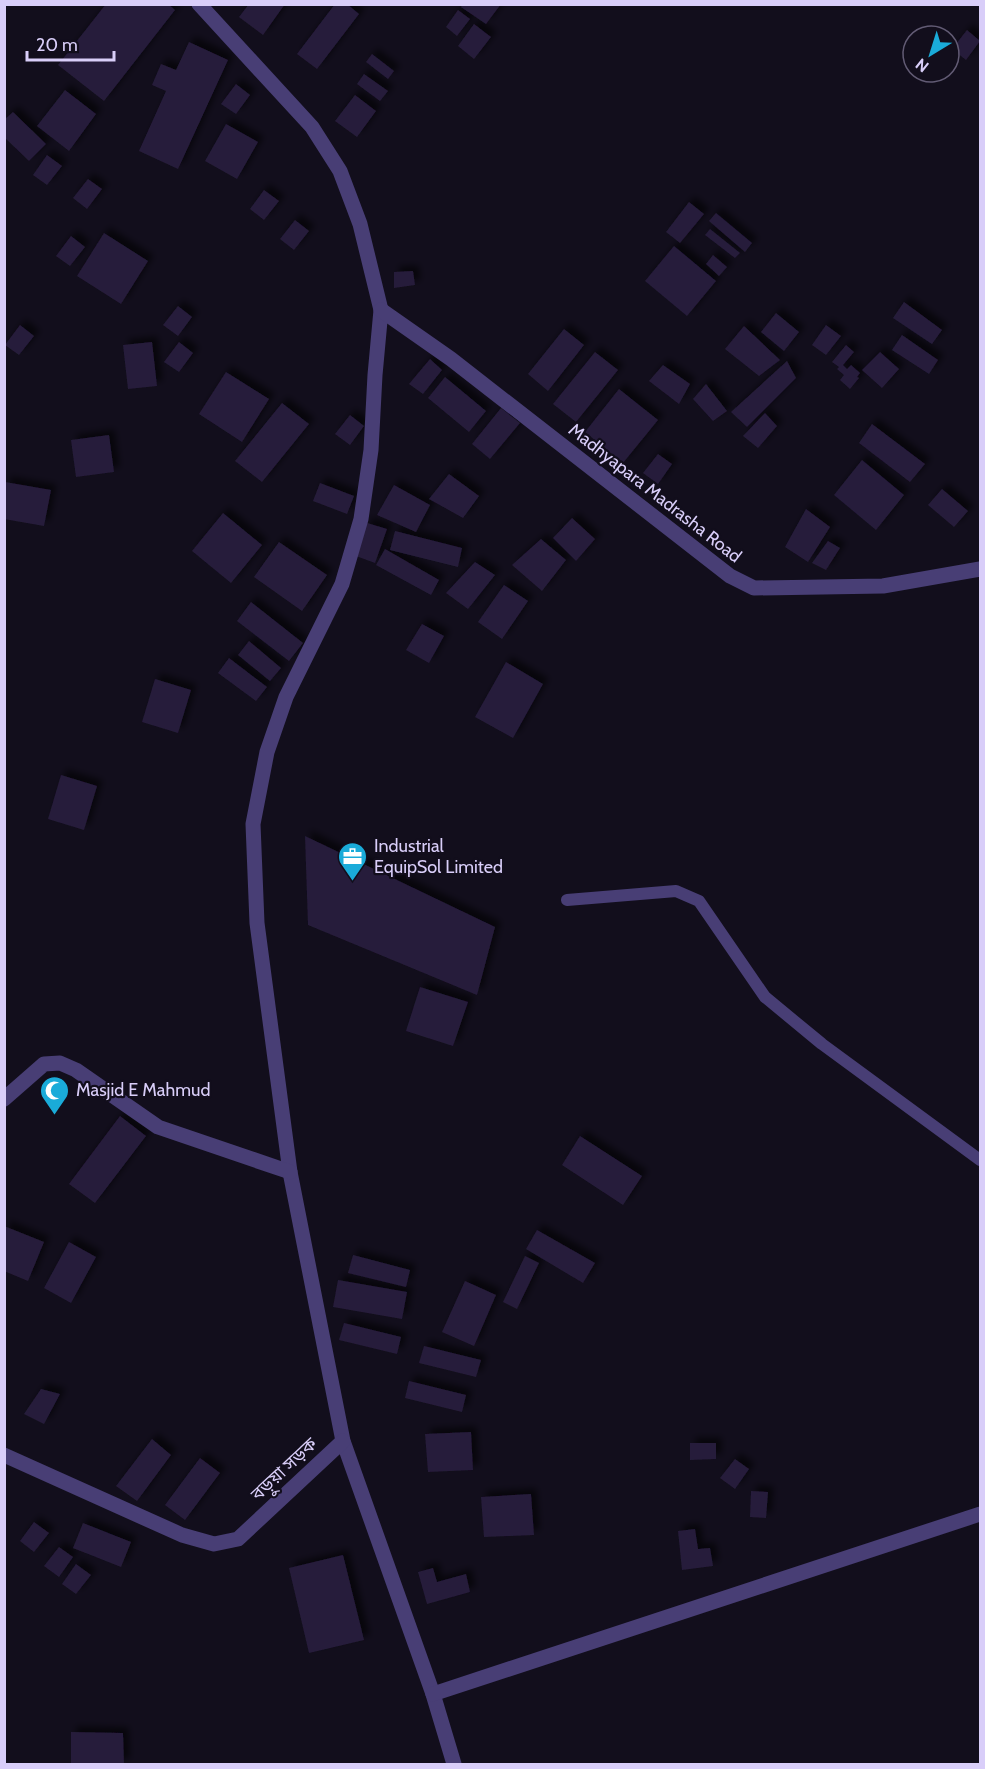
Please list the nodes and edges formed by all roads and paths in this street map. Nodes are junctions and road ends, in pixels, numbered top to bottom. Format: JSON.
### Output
{"nodes":[{"id":1,"x":199,"y":4,"type":"edge"},
{"id":2,"x":381,"y":310,"type":"junction"},
{"id":3,"x":981,"y":569,"type":"edge"},
{"id":4,"x":567,"y":900,"type":"dead end"},
{"id":5,"x":4,"y":1099,"type":"edge"},
{"id":6,"x":981,"y":1160,"type":"edge"},
{"id":7,"x":290,"y":1172,"type":"junction"},
{"id":8,"x":343,"y":1440,"type":"junction"},
{"id":9,"x":4,"y":1455,"type":"edge"},
{"id":10,"x":981,"y":1514,"type":"edge"},
{"id":11,"x":433,"y":1694,"type":"junction"},
{"id":12,"x":454,"y":1764,"type":"edge"}],
"edges":[{"from":1,"to":2,"type":"street"},
{"from":2,"to":3,"type":"street","name":"Madhyapara Madrasha Road"},
{"from":2,"to":7,"type":"street"},
{"from":4,"to":6,"type":"lane"},
{"from":5,"to":7,"type":"street"},
{"from":7,"to":8,"type":"street"},
{"from":8,"to":9,"type":"street","name":"বড়ুয়া সড়ক"},
{"from":8,"to":11,"type":"street","name":"বড়ুয়া সড়ক"},
{"from":10,"to":11,"type":"street"},
{"from":11,"to":12,"type":"street","name":"বড়ুয়া সড়ক"}]}
